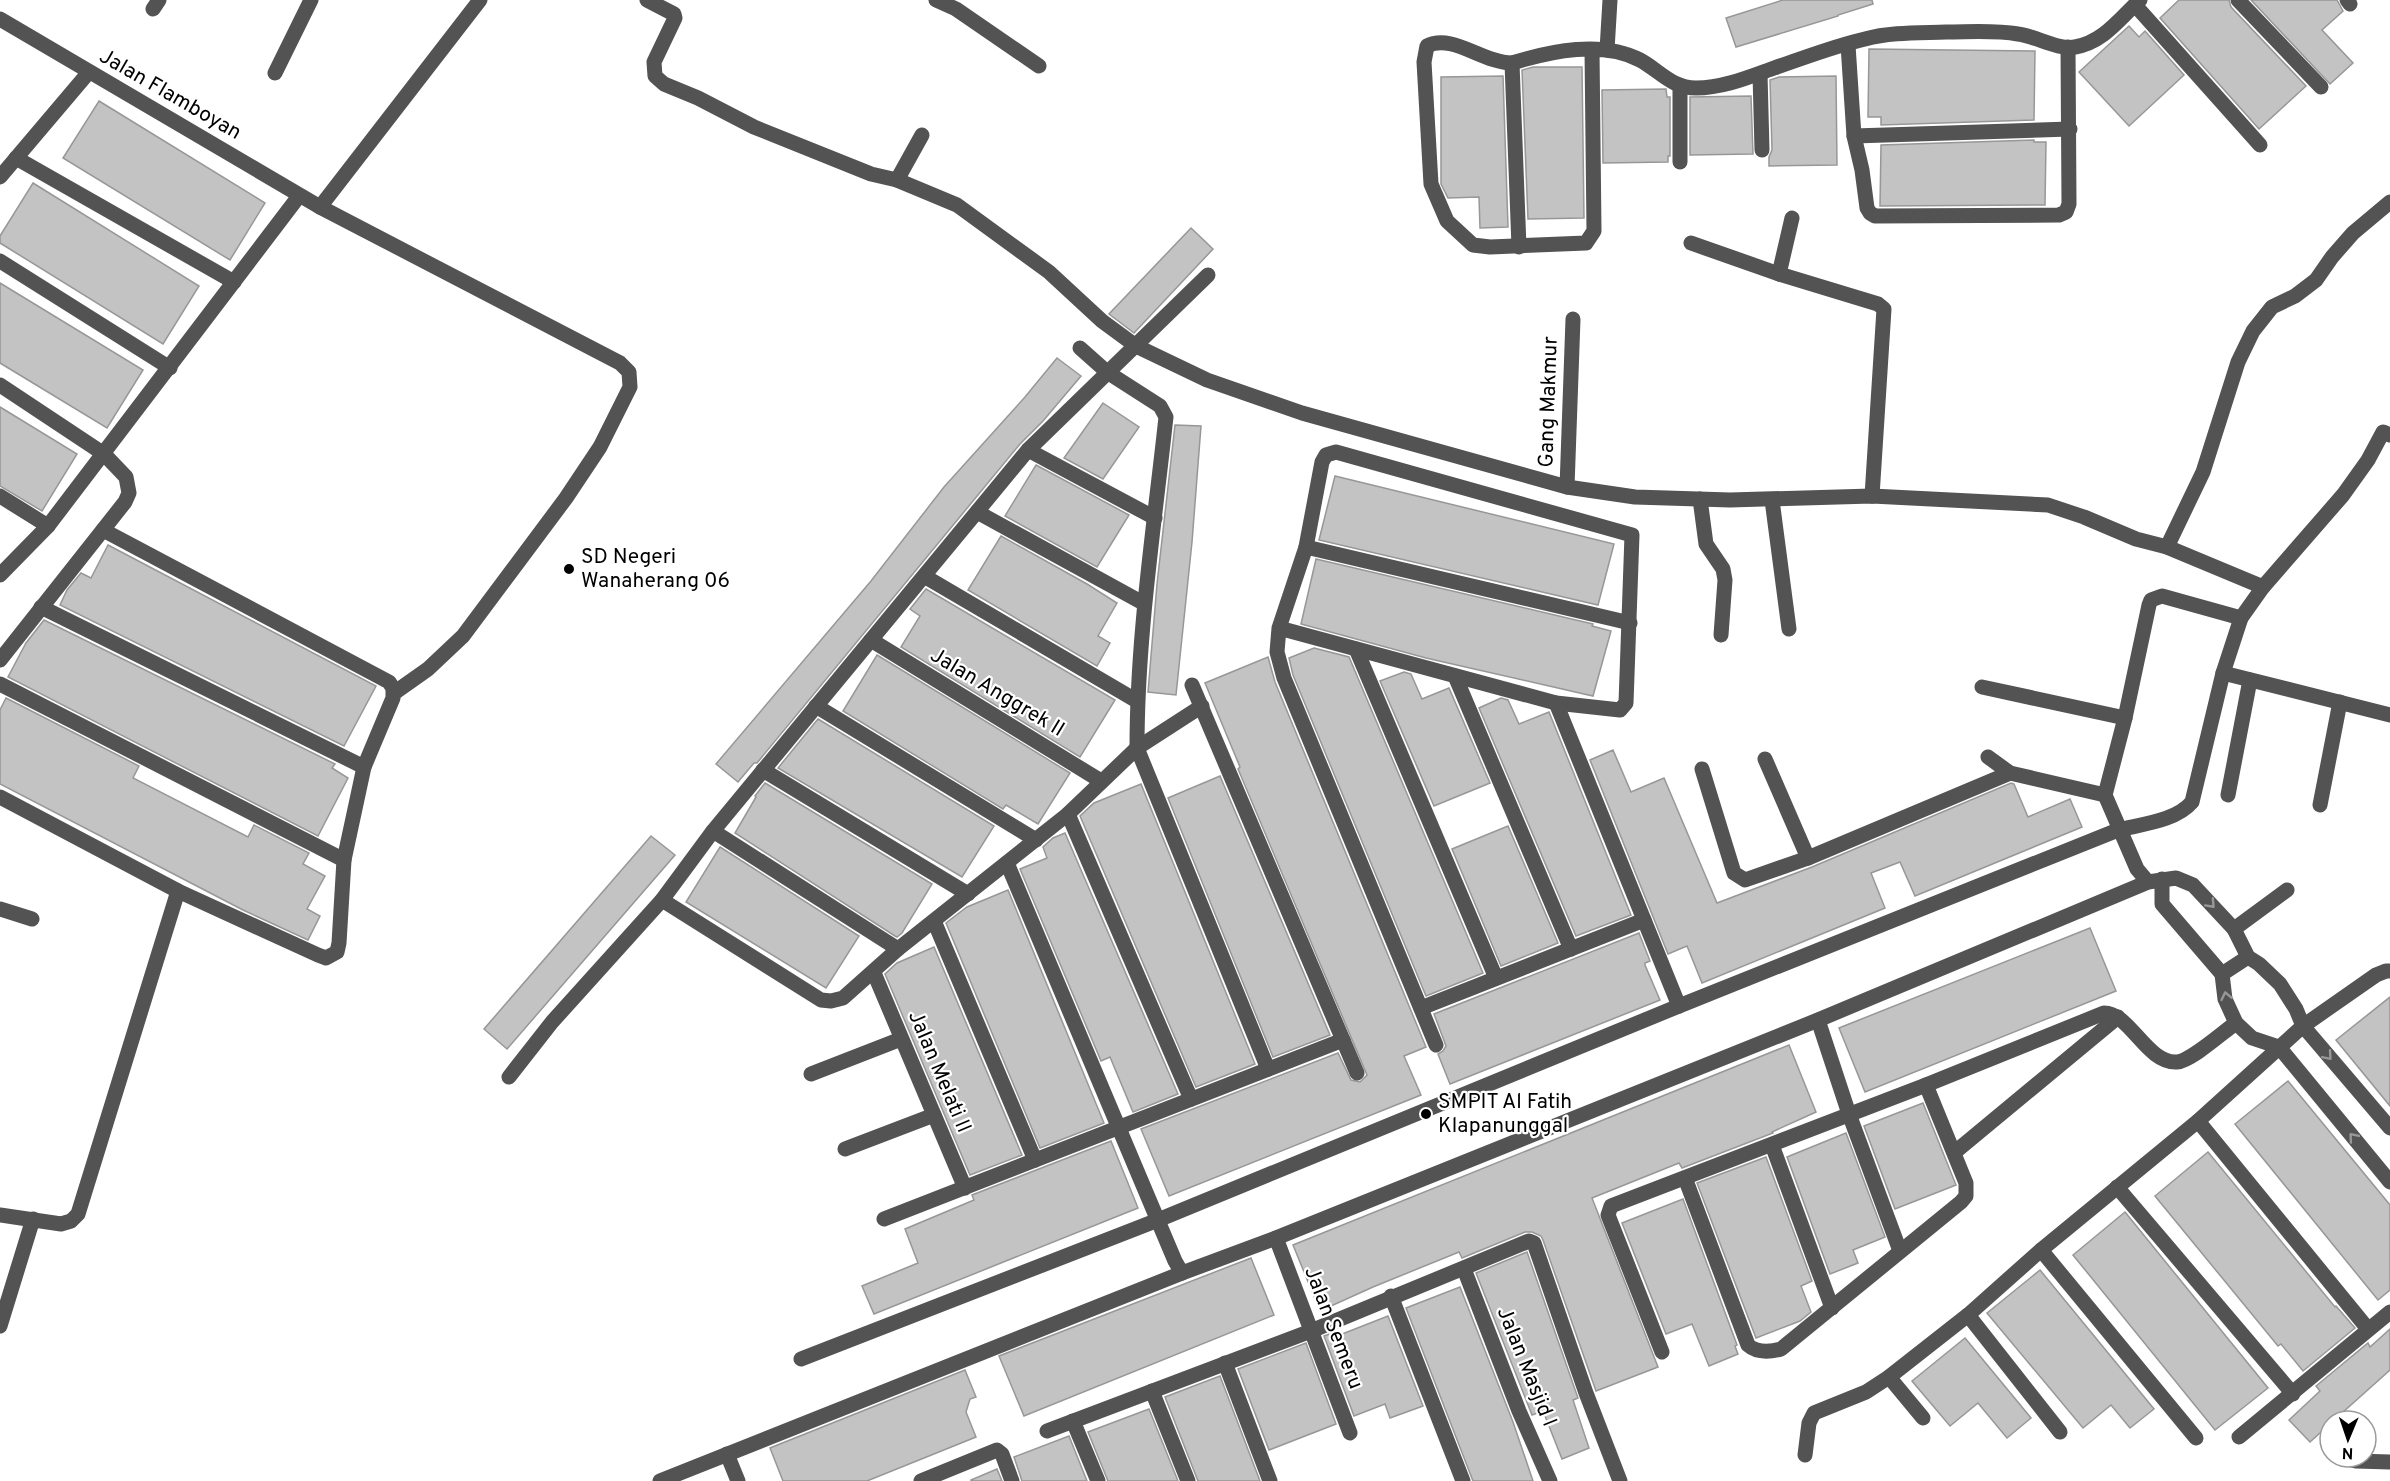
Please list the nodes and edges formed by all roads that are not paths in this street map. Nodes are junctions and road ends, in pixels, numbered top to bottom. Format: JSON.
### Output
{"nodes":[{"id":1,"x":311,"y":0,"type":"edge"},
{"id":2,"x":480,"y":0,"type":"edge"},
{"id":3,"x":647,"y":0,"type":"edge"},
{"id":4,"x":936,"y":0,"type":"edge"},
{"id":5,"x":1610,"y":0,"type":"edge"},
{"id":6,"x":2238,"y":0,"type":"edge"},
{"id":7,"x":2138,"y":2,"type":"edge"},
{"id":8,"x":1,"y":22,"type":"edge"},
{"id":9,"x":1848,"y":45,"type":"junction"},
{"id":10,"x":2068,"y":47,"type":"junction"},
{"id":11,"x":1599,"y":50,"type":"junction"},
{"id":12,"x":1512,"y":63,"type":"junction"},
{"id":13,"x":1039,"y":66,"type":"dead end"},
{"id":14,"x":89,"y":72,"type":"junction"},
{"id":15,"x":275,"y":73,"type":"dead end"},
{"id":16,"x":1760,"y":74,"type":"junction"},
{"id":17,"x":1680,"y":86,"type":"junction"},
{"id":18,"x":2321,"y":87,"type":"dead end"},
{"id":19,"x":2070,"y":129,"type":"junction"},
{"id":20,"x":922,"y":135,"type":"dead end"},
{"id":21,"x":1854,"y":136,"type":"junction"},
{"id":22,"x":2260,"y":145,"type":"dead end"},
{"id":23,"x":1762,"y":150,"type":"dead end"},
{"id":24,"x":16,"y":158,"type":"junction"},
{"id":25,"x":1680,"y":162,"type":"dead end"},
{"id":26,"x":0,"y":177,"type":"edge"},
{"id":27,"x":897,"y":180,"type":"junction"},
{"id":28,"x":299,"y":195,"type":"junction"},
{"id":29,"x":2390,"y":202,"type":"edge"},
{"id":30,"x":320,"y":207,"type":"junction"},
{"id":31,"x":1792,"y":218,"type":"dead end"},
{"id":32,"x":1691,"y":243,"type":"dead end"},
{"id":33,"x":1519,"y":247,"type":"junction"},
{"id":34,"x":0,"y":261,"type":"edge"},
{"id":35,"x":1779,"y":274,"type":"junction"},
{"id":36,"x":1208,"y":275,"type":"dead end"},
{"id":37,"x":234,"y":282,"type":"junction"},
{"id":38,"x":1573,"y":319,"type":"dead end"},
{"id":39,"x":1136,"y":346,"type":"junction"},
{"id":40,"x":1080,"y":348,"type":"dead end"},
{"id":41,"x":170,"y":368,"type":"junction"},
{"id":42,"x":1107,"y":372,"type":"junction"},
{"id":43,"x":0,"y":385,"type":"edge"},
{"id":44,"x":2388,"y":429,"type":"edge"},
{"id":45,"x":1028,"y":450,"type":"junction"},
{"id":46,"x":104,"y":454,"type":"junction"},
{"id":47,"x":1567,"y":487,"type":"junction"},
{"id":48,"x":0,"y":496,"type":"edge"},
{"id":49,"x":1872,"y":496,"type":"junction"},
{"id":50,"x":1700,"y":499,"type":"junction"},
{"id":51,"x":1772,"y":500,"type":"junction"},
{"id":52,"x":977,"y":512,"type":"junction"},
{"id":53,"x":1155,"y":518,"type":"junction"},
{"id":54,"x":48,"y":526,"type":"junction"},
{"id":55,"x":103,"y":530,"type":"junction"},
{"id":56,"x":1306,"y":547,"type":"junction"},
{"id":57,"x":2167,"y":547,"type":"junction"},
{"id":58,"x":0,"y":575,"type":"edge"},
{"id":59,"x":924,"y":576,"type":"junction"},
{"id":60,"x":2263,"y":587,"type":"junction"},
{"id":61,"x":1143,"y":603,"type":"junction"},
{"id":62,"x":41,"y":607,"type":"junction"},
{"id":63,"x":2241,"y":618,"type":"junction"},
{"id":64,"x":1630,"y":623,"type":"junction"},
{"id":65,"x":1279,"y":628,"type":"junction"},
{"id":66,"x":1789,"y":629,"type":"dead end"},
{"id":67,"x":1721,"y":635,"type":"dead end"},
{"id":68,"x":871,"y":640,"type":"junction"},
{"id":69,"x":1356,"y":649,"type":"junction"},
{"id":70,"x":0,"y":660,"type":"edge"},
{"id":71,"x":2223,"y":673,"type":"junction"},
{"id":72,"x":1455,"y":676,"type":"junction"},
{"id":73,"x":2250,"y":680,"type":"junction"},
{"id":74,"x":0,"y":684,"type":"edge"},
{"id":75,"x":1192,"y":685,"type":"dead end"},
{"id":76,"x":1982,"y":687,"type":"dead end"},
{"id":77,"x":394,"y":693,"type":"junction"},
{"id":78,"x":1137,"y":701,"type":"junction"},
{"id":79,"x":2340,"y":702,"type":"junction"},
{"id":80,"x":1556,"y":703,"type":"junction"},
{"id":81,"x":816,"y":706,"type":"junction"},
{"id":82,"x":1202,"y":706,"type":"junction"},
{"id":83,"x":2390,"y":715,"type":"edge"},
{"id":84,"x":2125,"y":718,"type":"junction"},
{"id":85,"x":1137,"y":748,"type":"junction"},
{"id":86,"x":1988,"y":757,"type":"dead end"},
{"id":87,"x":1765,"y":759,"type":"dead end"},
{"id":88,"x":364,"y":767,"type":"junction"},
{"id":89,"x":1702,"y":769,"type":"dead end"},
{"id":90,"x":763,"y":770,"type":"junction"},
{"id":91,"x":2010,"y":773,"type":"junction"},
{"id":92,"x":1101,"y":781,"type":"junction"},
{"id":93,"x":2104,"y":795,"type":"junction"},
{"id":94,"x":2228,"y":795,"type":"dead end"},
{"id":95,"x":0,"y":797,"type":"edge"},
{"id":96,"x":2320,"y":805,"type":"dead end"},
{"id":97,"x":1068,"y":814,"type":"junction"},
{"id":98,"x":2118,"y":830,"type":"junction"},
{"id":99,"x":713,"y":831,"type":"junction"},
{"id":100,"x":1036,"y":840,"type":"junction"},
{"id":101,"x":1808,"y":858,"type":"junction"},
{"id":102,"x":344,"y":860,"type":"junction"},
{"id":103,"x":1007,"y":863,"type":"junction"},
{"id":104,"x":2155,"y":881,"type":"junction"},
{"id":105,"x":2287,"y":890,"type":"dead end"},
{"id":106,"x":178,"y":891,"type":"junction"},
{"id":107,"x":968,"y":894,"type":"junction"},
{"id":108,"x":662,"y":900,"type":"junction"},
{"id":109,"x":0,"y":909,"type":"edge"},
{"id":110,"x":32,"y":919,"type":"dead end"},
{"id":111,"x":1644,"y":920,"type":"junction"},
{"id":112,"x":934,"y":921,"type":"junction"},
{"id":113,"x":2234,"y":929,"type":"junction"},
{"id":114,"x":1571,"y":949,"type":"junction"},
{"id":115,"x":898,"y":950,"type":"junction"},
{"id":116,"x":2248,"y":957,"type":"junction"},
{"id":117,"x":2390,"y":971,"type":"edge"},
{"id":118,"x":874,"y":973,"type":"junction"},
{"id":119,"x":2222,"y":974,"type":"junction"},
{"id":120,"x":1496,"y":978,"type":"junction"},
{"id":121,"x":1679,"y":1006,"type":"junction"},
{"id":122,"x":1421,"y":1008,"type":"junction"},
{"id":123,"x":2118,"y":1017,"type":"junction"},
{"id":124,"x":1818,"y":1020,"type":"junction"},
{"id":125,"x":2236,"y":1023,"type":"junction"},
{"id":126,"x":2303,"y":1026,"type":"junction"},
{"id":127,"x":901,"y":1039,"type":"junction"},
{"id":128,"x":1343,"y":1040,"type":"junction"},
{"id":129,"x":1436,"y":1045,"type":"dead end"},
{"id":130,"x":2279,"y":1047,"type":"junction"},
{"id":131,"x":1268,"y":1069,"type":"junction"},
{"id":132,"x":1357,"y":1073,"type":"dead end"},
{"id":133,"x":811,"y":1074,"type":"dead end"},
{"id":134,"x":509,"y":1077,"type":"dead end"},
{"id":135,"x":1926,"y":1085,"type":"junction"},
{"id":136,"x":1191,"y":1099,"type":"junction"},
{"id":137,"x":1849,"y":1113,"type":"junction"},
{"id":138,"x":934,"y":1115,"type":"junction"},
{"id":139,"x":2198,"y":1121,"type":"junction"},
{"id":140,"x":1119,"y":1128,"type":"junction"},
{"id":141,"x":2390,"y":1128,"type":"edge"},
{"id":142,"x":1772,"y":1144,"type":"junction"},
{"id":143,"x":845,"y":1149,"type":"dead end"},
{"id":144,"x":1955,"y":1152,"type":"junction"},
{"id":145,"x":1035,"y":1160,"type":"junction"},
{"id":146,"x":1685,"y":1178,"type":"junction"},
{"id":147,"x":2390,"y":1182,"type":"edge"},
{"id":148,"x":2117,"y":1187,"type":"junction"},
{"id":149,"x":965,"y":1188,"type":"junction"},
{"id":150,"x":0,"y":1215,"type":"edge"},
{"id":151,"x":33,"y":1219,"type":"junction"},
{"id":152,"x":884,"y":1219,"type":"dead end"},
{"id":153,"x":1158,"y":1220,"type":"junction"},
{"id":154,"x":1276,"y":1238,"type":"junction"},
{"id":155,"x":2041,"y":1250,"type":"junction"},
{"id":156,"x":1900,"y":1251,"type":"junction"},
{"id":157,"x":1178,"y":1267,"type":"junction"},
{"id":158,"x":1464,"y":1269,"type":"junction"},
{"id":159,"x":1391,"y":1296,"type":"junction"},
{"id":160,"x":3,"y":1306,"type":"edge"},
{"id":161,"x":1832,"y":1308,"type":"junction"},
{"id":162,"x":2390,"y":1311,"type":"edge"},
{"id":163,"x":1968,"y":1315,"type":"junction"},
{"id":164,"x":0,"y":1326,"type":"edge"},
{"id":165,"x":2368,"y":1329,"type":"junction"},
{"id":166,"x":1311,"y":1331,"type":"junction"},
{"id":167,"x":1662,"y":1352,"type":"dead end"},
{"id":168,"x":801,"y":1359,"type":"dead end"},
{"id":169,"x":1225,"y":1363,"type":"junction"},
{"id":170,"x":1889,"y":1377,"type":"junction"},
{"id":171,"x":1152,"y":1391,"type":"junction"},
{"id":172,"x":2293,"y":1394,"type":"junction"},
{"id":173,"x":1923,"y":1418,"type":"dead end"},
{"id":174,"x":1073,"y":1421,"type":"junction"},
{"id":175,"x":1047,"y":1431,"type":"dead end"},
{"id":176,"x":2060,"y":1432,"type":"dead end"},
{"id":177,"x":1350,"y":1433,"type":"dead end"},
{"id":178,"x":2239,"y":1437,"type":"dead end"},
{"id":179,"x":2196,"y":1438,"type":"dead end"},
{"id":180,"x":727,"y":1454,"type":"junction"},
{"id":181,"x":1805,"y":1455,"type":"dead end"},
{"id":182,"x":660,"y":1481,"type":"edge"},
{"id":183,"x":738,"y":1481,"type":"edge"},
{"id":184,"x":921,"y":1481,"type":"edge"},
{"id":185,"x":1012,"y":1481,"type":"edge"},
{"id":186,"x":1098,"y":1481,"type":"edge"},
{"id":187,"x":1188,"y":1481,"type":"edge"},
{"id":188,"x":1270,"y":1481,"type":"edge"},
{"id":189,"x":1463,"y":1481,"type":"edge"},
{"id":190,"x":1550,"y":1481,"type":"edge"},
{"id":191,"x":1620,"y":1481,"type":"edge"}],
"edges":[{"from":1,"to":15,"type":"street"},
{"from":2,"to":30,"type":"street"},
{"from":3,"to":27,"type":"street"},
{"from":4,"to":13,"type":"street"},
{"from":5,"to":11,"type":"street"},
{"from":6,"to":18,"type":"street"},
{"from":7,"to":10,"type":"street"},
{"from":7,"to":22,"type":"street"},
{"from":8,"to":14,"type":"street","name":"Jalan Flamboyan"},
{"from":9,"to":10,"type":"street"},
{"from":9,"to":16,"type":"street"},
{"from":9,"to":21,"type":"street"},
{"from":10,"to":19,"type":"street"},
{"from":11,"to":12,"type":"street"},
{"from":11,"to":17,"type":"street"},
{"from":11,"to":33,"type":"street"},
{"from":12,"to":33,"type":"street"},
{"from":12,"to":33,"type":"street"},
{"from":14,"to":24,"type":"street"},
{"from":14,"to":28,"type":"street","name":"Jalan Flamboyan"},
{"from":16,"to":17,"type":"street"},
{"from":16,"to":23,"type":"street"},
{"from":17,"to":25,"type":"street"},
{"from":19,"to":21,"type":"street"},
{"from":19,"to":21,"type":"street"},
{"from":20,"to":27,"type":"street"},
{"from":24,"to":26,"type":"street"},
{"from":24,"to":37,"type":"street"},
{"from":27,"to":39,"type":"street"},
{"from":28,"to":30,"type":"street","name":"Jalan Flamboyan"},
{"from":28,"to":37,"type":"street"},
{"from":29,"to":57,"type":"street"},
{"from":30,"to":77,"type":"street","name":"Jalan Flamboyan"},
{"from":31,"to":35,"type":"street"},
{"from":32,"to":35,"type":"street"},
{"from":34,"to":41,"type":"street"},
{"from":35,"to":49,"type":"street"},
{"from":36,"to":39,"type":"street"},
{"from":37,"to":41,"type":"street"},
{"from":38,"to":47,"type":"street","name":"Gang Makmur"},
{"from":39,"to":42,"type":"street"},
{"from":39,"to":47,"type":"street"},
{"from":40,"to":42,"type":"street"},
{"from":41,"to":46,"type":"street"},
{"from":42,"to":45,"type":"street"},
{"from":42,"to":53,"type":"street"},
{"from":43,"to":46,"type":"street"},
{"from":44,"to":60,"type":"street"},
{"from":45,"to":52,"type":"street"},
{"from":45,"to":53,"type":"street"},
{"from":46,"to":54,"type":"street"},
{"from":46,"to":55,"type":"street"},
{"from":47,"to":50,"type":"street"},
{"from":48,"to":54,"type":"street"},
{"from":49,"to":51,"type":"street"},
{"from":49,"to":57,"type":"street"},
{"from":50,"to":51,"type":"street"},
{"from":50,"to":67,"type":"street"},
{"from":51,"to":66,"type":"street"},
{"from":52,"to":59,"type":"street"},
{"from":52,"to":61,"type":"street"},
{"from":53,"to":61,"type":"street"},
{"from":54,"to":58,"type":"street"},
{"from":55,"to":62,"type":"street"},
{"from":55,"to":77,"type":"street"},
{"from":56,"to":64,"type":"street"},
{"from":56,"to":64,"type":"street"},
{"from":56,"to":65,"type":"street"},
{"from":57,"to":60,"type":"street"},
{"from":59,"to":68,"type":"street"},
{"from":59,"to":78,"type":"street"},
{"from":60,"to":63,"type":"street"},
{"from":61,"to":78,"type":"street"},
{"from":62,"to":70,"type":"street"},
{"from":62,"to":88,"type":"street"},
{"from":63,"to":71,"type":"street"},
{"from":63,"to":84,"type":"street"},
{"from":64,"to":80,"type":"street"},
{"from":65,"to":69,"type":"street"},
{"from":65,"to":122,"type":"street"},
{"from":68,"to":81,"type":"street"},
{"from":68,"to":92,"type":"street","name":"Jalan Anggrek II"},
{"from":69,"to":72,"type":"street"},
{"from":69,"to":120,"type":"street"},
{"from":71,"to":73,"type":"street"},
{"from":71,"to":98,"type":"street"},
{"from":72,"to":80,"type":"street"},
{"from":72,"to":114,"type":"street"},
{"from":73,"to":79,"type":"street"},
{"from":73,"to":94,"type":"street"},
{"from":74,"to":102,"type":"street"},
{"from":75,"to":82,"type":"street"},
{"from":76,"to":84,"type":"street"},
{"from":77,"to":88,"type":"street"},
{"from":78,"to":85,"type":"street"},
{"from":79,"to":83,"type":"street"},
{"from":79,"to":96,"type":"street"},
{"from":80,"to":111,"type":"street"},
{"from":81,"to":90,"type":"street"},
{"from":81,"to":100,"type":"street"},
{"from":82,"to":85,"type":"street"},
{"from":82,"to":128,"type":"street"},
{"from":84,"to":93,"type":"street"},
{"from":85,"to":92,"type":"street"},
{"from":85,"to":131,"type":"street"},
{"from":86,"to":91,"type":"street"},
{"from":87,"to":101,"type":"street"},
{"from":88,"to":102,"type":"street"},
{"from":89,"to":101,"type":"street"},
{"from":90,"to":99,"type":"street"},
{"from":90,"to":107,"type":"street"},
{"from":91,"to":93,"type":"street"},
{"from":91,"to":101,"type":"street"},
{"from":92,"to":97,"type":"street"},
{"from":93,"to":98,"type":"street"},
{"from":95,"to":106,"type":"street"},
{"from":97,"to":100,"type":"street"},
{"from":97,"to":136,"type":"street"},
{"from":98,"to":104,"type":"street"},
{"from":98,"to":121,"type":"street"},
{"from":99,"to":108,"type":"street"},
{"from":99,"to":115,"type":"street"},
{"from":100,"to":103,"type":"street"},
{"from":102,"to":106,"type":"street"},
{"from":103,"to":107,"type":"street"},
{"from":103,"to":140,"type":"street"},
{"from":104,"to":113,"type":"street","one_way":true},
{"from":104,"to":119,"type":"street"},
{"from":104,"to":124,"type":"street"},
{"from":105,"to":113,"type":"street"},
{"from":106,"to":151,"type":"street"},
{"from":107,"to":112,"type":"street"},
{"from":108,"to":118,"type":"street"},
{"from":108,"to":134,"type":"street"},
{"from":109,"to":110,"type":"street"},
{"from":111,"to":114,"type":"street"},
{"from":111,"to":121,"type":"street"},
{"from":112,"to":115,"type":"street"},
{"from":112,"to":145,"type":"street"},
{"from":113,"to":116,"type":"street"},
{"from":114,"to":120,"type":"street"},
{"from":115,"to":118,"type":"street"},
{"from":116,"to":119,"type":"street"},
{"from":116,"to":126,"type":"street"},
{"from":117,"to":126,"type":"street"},
{"from":118,"to":127,"type":"street","name":"Jalan Melati II"},
{"from":125,"to":119,"type":"street","one_way":true},
{"from":120,"to":122,"type":"street"},
{"from":121,"to":153,"type":"street"},
{"from":122,"to":129,"type":"street"},
{"from":123,"to":125,"type":"street"},
{"from":123,"to":135,"type":"street"},
{"from":123,"to":144,"type":"street"},
{"from":124,"to":137,"type":"street"},
{"from":124,"to":154,"type":"street"},
{"from":125,"to":130,"type":"street"},
{"from":126,"to":130,"type":"street"},
{"from":126,"to":141,"type":"street","one_way":true},
{"from":127,"to":133,"type":"street"},
{"from":127,"to":138,"type":"street","name":"Jalan Melati II"},
{"from":128,"to":131,"type":"street"},
{"from":128,"to":132,"type":"street"},
{"from":130,"to":139,"type":"street"},
{"from":147,"to":130,"type":"street","one_way":true},
{"from":131,"to":136,"type":"street"},
{"from":135,"to":137,"type":"street"},
{"from":135,"to":144,"type":"street"},
{"from":136,"to":140,"type":"street"},
{"from":137,"to":142,"type":"street"},
{"from":137,"to":156,"type":"street"},
{"from":138,"to":143,"type":"street"},
{"from":138,"to":149,"type":"street","name":"Jalan Melati II"},
{"from":139,"to":148,"type":"street"},
{"from":139,"to":165,"type":"street"},
{"from":140,"to":145,"type":"street"},
{"from":140,"to":153,"type":"street"},
{"from":142,"to":146,"type":"street"},
{"from":142,"to":161,"type":"street"},
{"from":144,"to":156,"type":"street"},
{"from":145,"to":149,"type":"street"},
{"from":146,"to":161,"type":"street"},
{"from":146,"to":167,"type":"street"},
{"from":148,"to":155,"type":"street"},
{"from":148,"to":172,"type":"street"},
{"from":149,"to":152,"type":"street"},
{"from":150,"to":151,"type":"street"},
{"from":151,"to":160,"type":"street"},
{"from":153,"to":157,"type":"street"},
{"from":153,"to":168,"type":"street"},
{"from":154,"to":157,"type":"street"},
{"from":154,"to":166,"type":"street","name":"Jalan Semeru"},
{"from":155,"to":163,"type":"street"},
{"from":155,"to":179,"type":"street"},
{"from":156,"to":161,"type":"street"},
{"from":157,"to":180,"type":"street"},
{"from":158,"to":159,"type":"street"},
{"from":158,"to":190,"type":"street","name":"Jalan Masjid I"},
{"from":158,"to":191,"type":"street"},
{"from":159,"to":166,"type":"street"},
{"from":159,"to":189,"type":"street"},
{"from":160,"to":164,"type":"street"},
{"from":162,"to":165,"type":"street"},
{"from":163,"to":170,"type":"street"},
{"from":163,"to":176,"type":"street"},
{"from":165,"to":172,"type":"street"},
{"from":166,"to":169,"type":"street"},
{"from":166,"to":177,"type":"street","name":"Jalan Semeru"},
{"from":169,"to":171,"type":"street"},
{"from":169,"to":188,"type":"street"},
{"from":170,"to":173,"type":"street"},
{"from":170,"to":181,"type":"street"},
{"from":171,"to":174,"type":"street"},
{"from":171,"to":187,"type":"street"},
{"from":172,"to":178,"type":"street"},
{"from":174,"to":175,"type":"street"},
{"from":174,"to":186,"type":"street"},
{"from":180,"to":182,"type":"street"},
{"from":180,"to":183,"type":"street"},
{"from":184,"to":185,"type":"street"}]}
